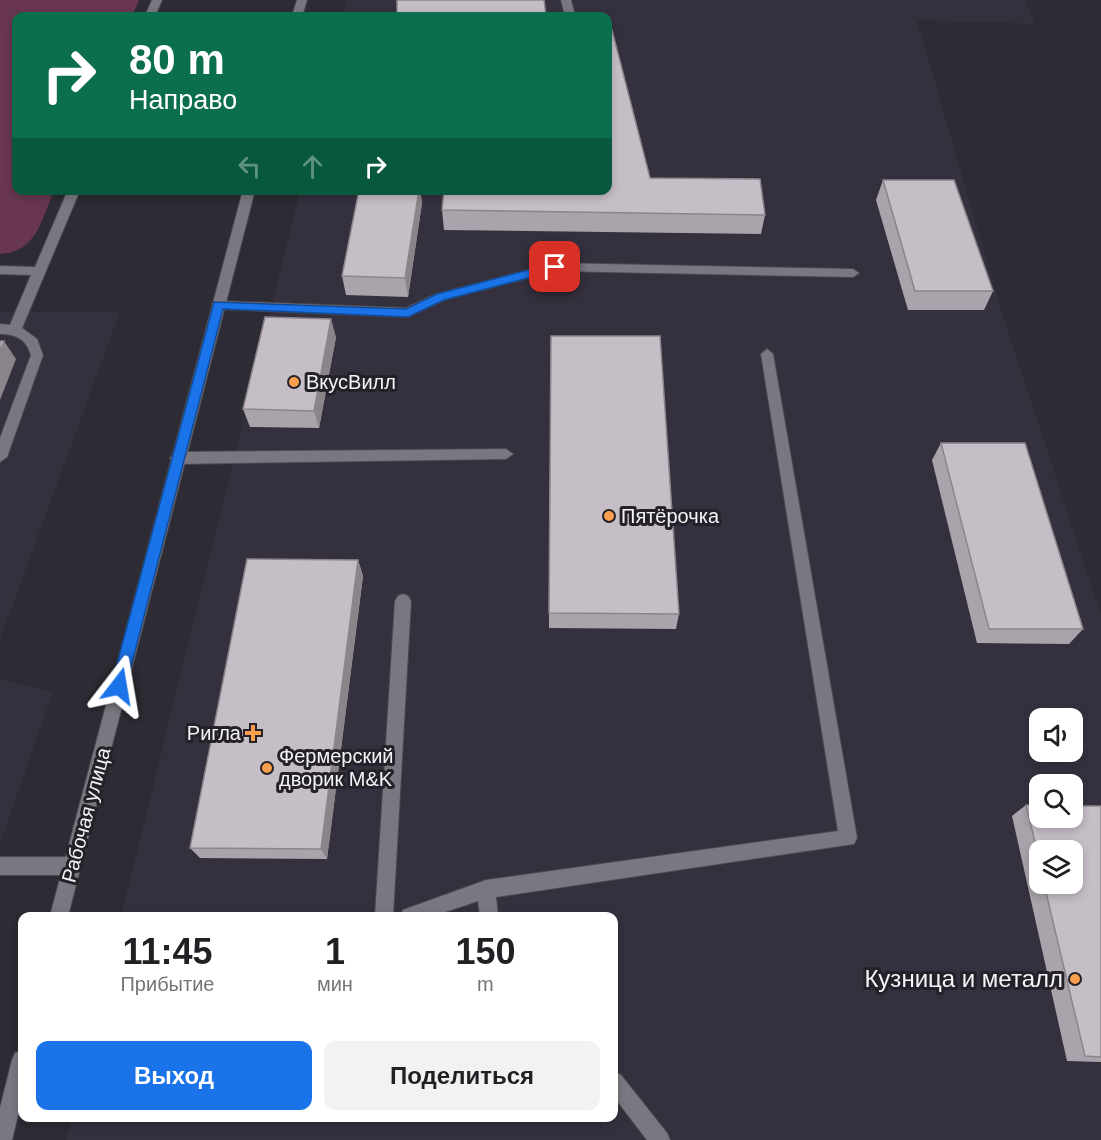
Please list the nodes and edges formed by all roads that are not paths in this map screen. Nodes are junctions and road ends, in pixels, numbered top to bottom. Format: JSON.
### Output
{"nodes":[{"id":1,"x":72,"y":195,"type":"edge"},
{"id":2,"x":248,"y":195,"type":"edge"},
{"id":3,"x":0,"y":270,"type":"edge"},
{"id":4,"x":39,"y":271,"type":"junction"},
{"id":5,"x":852,"y":273,"type":"dead end"},
{"id":6,"x":218,"y":305,"type":"junction"},
{"id":7,"x":0,"y":329,"type":"edge"},
{"id":8,"x":15,"y":329,"type":"junction"},
{"id":9,"x":767,"y":354,"type":"dead end"},
{"id":10,"x":506,"y":454,"type":"dead end"},
{"id":11,"x":0,"y":457,"type":"edge"},
{"id":12,"x":177,"y":458,"type":"junction"},
{"id":13,"x":403,"y":601,"type":"dead end"},
{"id":14,"x":0,"y":866,"type":"edge"},
{"id":15,"x":72,"y":866,"type":"junction"},
{"id":16,"x":486,"y":889,"type":"junction"},
{"id":17,"x":60,"y":912,"type":"edge"},
{"id":18,"x":384,"y":912,"type":"edge"},
{"id":19,"x":420,"y":912,"type":"edge"},
{"id":20,"x":489,"y":912,"type":"edge"},
{"id":21,"x":18,"y":1076,"type":"edge"},
{"id":22,"x":618,"y":1087,"type":"edge"},
{"id":23,"x":2,"y":1140,"type":"edge"},
{"id":24,"x":660,"y":1140,"type":"edge"}],
"edges":[{"from":1,"to":4,"type":"street"},
{"from":2,"to":6,"type":"street","name":"Рабочая улица"},
{"from":3,"to":4,"type":"street"},
{"from":4,"to":8,"type":"street"},
{"from":5,"to":6,"type":"street"},
{"from":6,"to":12,"type":"street","name":"Рабочая улица"},
{"from":7,"to":8,"type":"street"},
{"from":8,"to":11,"type":"street"},
{"from":9,"to":16,"type":"street"},
{"from":10,"to":12,"type":"street"},
{"from":12,"to":15,"type":"street","name":"Рабочая улица"},
{"from":13,"to":18,"type":"street"},
{"from":14,"to":15,"type":"street"},
{"from":15,"to":17,"type":"street","name":"Рабочая улица"},
{"from":16,"to":19,"type":"street"},
{"from":16,"to":20,"type":"street"},
{"from":21,"to":23,"type":"street"},
{"from":22,"to":24,"type":"street"}]}
